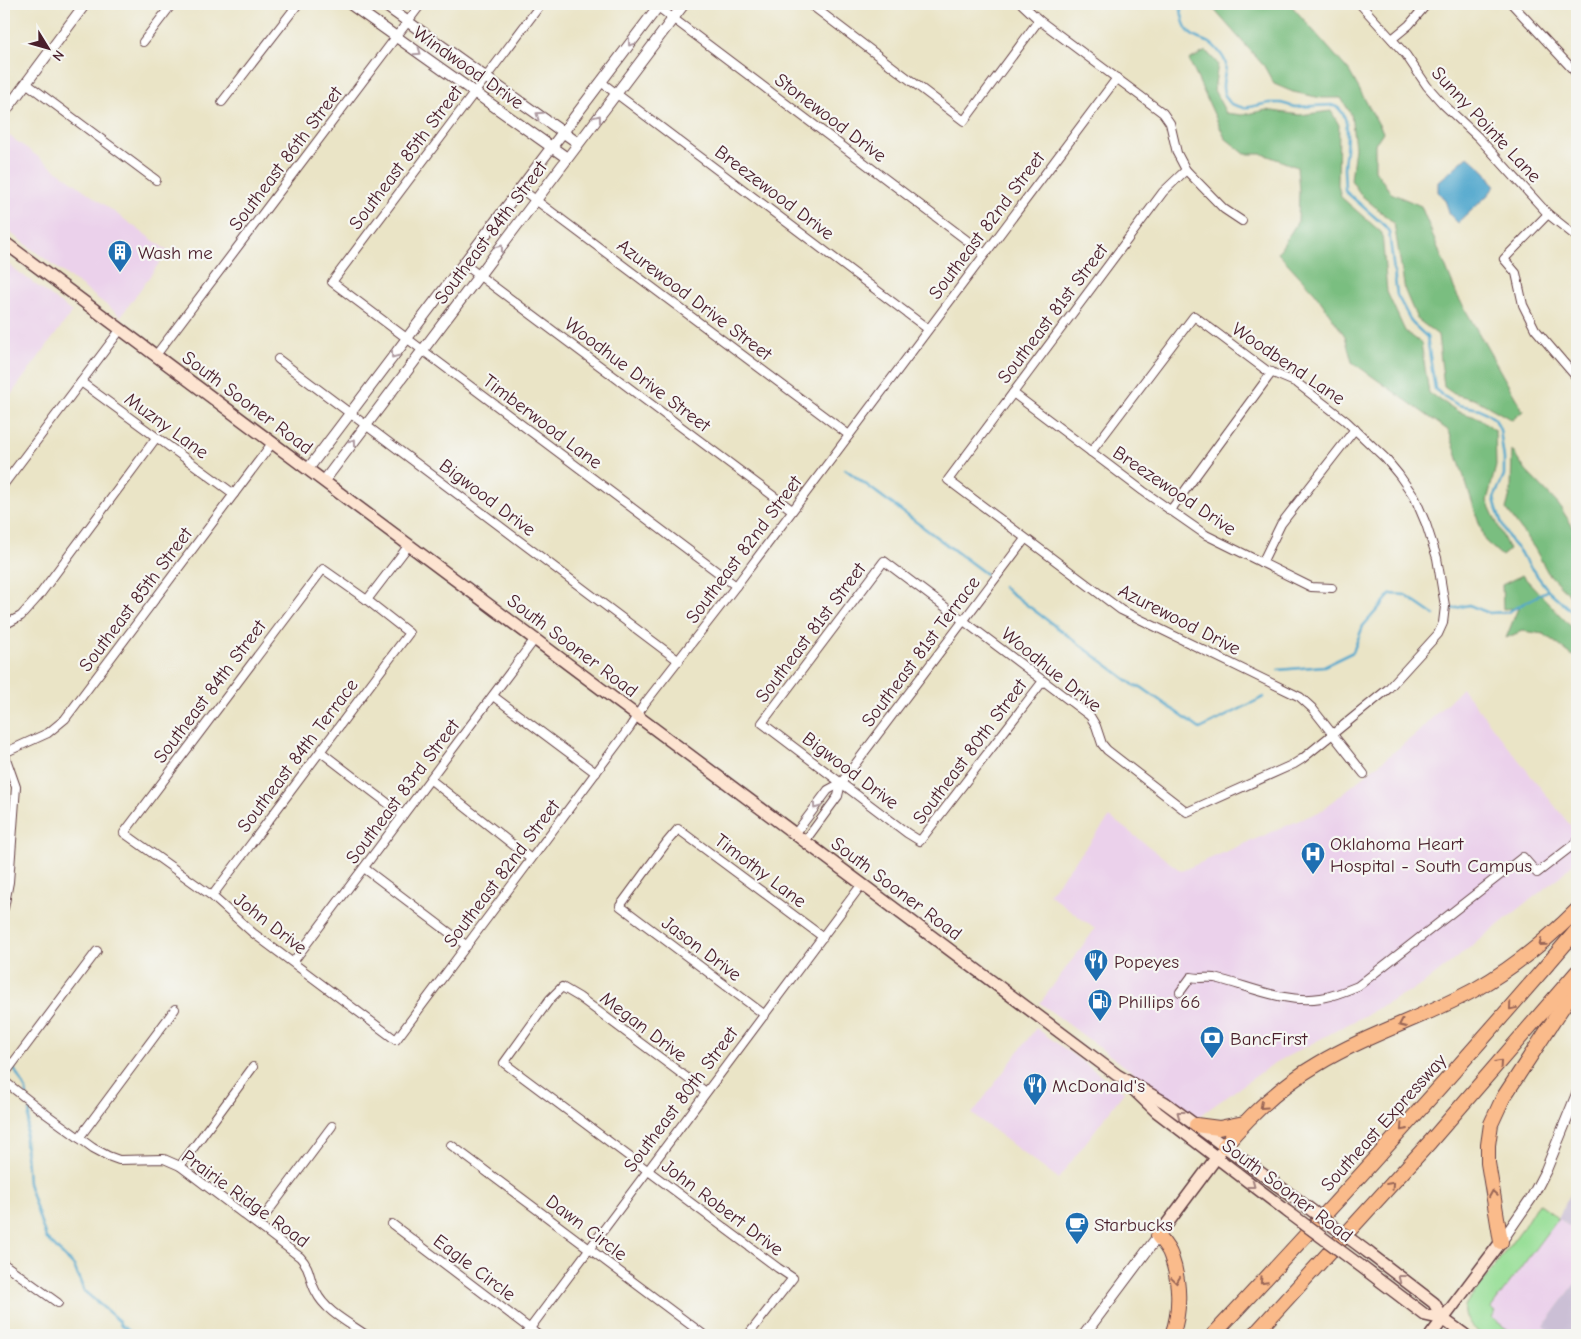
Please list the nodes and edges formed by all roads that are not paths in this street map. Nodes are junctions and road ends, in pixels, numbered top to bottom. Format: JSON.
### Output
{"nodes":[{"id":1,"x":85,"y":4,"type":"edge"},
{"id":2,"x":172,"y":4,"type":"edge"},
{"id":3,"x":298,"y":4,"type":"edge"},
{"id":4,"x":350,"y":4,"type":"edge"},
{"id":5,"x":383,"y":4,"type":"edge"},
{"id":6,"x":421,"y":4,"type":"edge"},
{"id":7,"x":541,"y":4,"type":"edge"},
{"id":8,"x":684,"y":4,"type":"edge"},
{"id":9,"x":810,"y":4,"type":"edge"},
{"id":10,"x":1022,"y":4,"type":"edge"},
{"id":11,"x":1360,"y":4,"type":"edge"},
{"id":12,"x":1427,"y":4,"type":"edge"},
{"id":13,"x":1512,"y":4,"type":"edge"},
{"id":14,"x":659,"y":5,"type":"edge"},
{"id":15,"x":673,"y":18,"type":"junction"},
{"id":16,"x":1040,"y":20,"type":"junction"},
{"id":17,"x":408,"y":21,"type":"junction"},
{"id":18,"x":396,"y":37,"type":"junction"},
{"id":19,"x":1392,"y":39,"type":"junction"},
{"id":20,"x":143,"y":42,"type":"dead end"},
{"id":21,"x":1577,"y":74,"type":"edge"},
{"id":22,"x":486,"y":77,"type":"junction"},
{"id":23,"x":1117,"y":78,"type":"junction"},
{"id":24,"x":601,"y":82,"type":"junction"},
{"id":25,"x":26,"y":83,"type":"junction"},
{"id":26,"x":475,"y":92,"type":"junction"},
{"id":27,"x":616,"y":93,"type":"junction"},
{"id":28,"x":222,"y":102,"type":"dead end"},
{"id":29,"x":4,"y":113,"type":"edge"},
{"id":30,"x":563,"y":132,"type":"junction"},
{"id":31,"x":578,"y":143,"type":"junction"},
{"id":32,"x":552,"y":147,"type":"junction"},
{"id":33,"x":567,"y":158,"type":"junction"},
{"id":34,"x":1186,"y":170,"type":"junction"},
{"id":35,"x":156,"y":180,"type":"dead end"},
{"id":36,"x":521,"y":189,"type":"junction"},
{"id":37,"x":536,"y":200,"type":"junction"},
{"id":38,"x":1548,"y":214,"type":"junction"},
{"id":39,"x":1242,"y":221,"type":"dead end"},
{"id":40,"x":1577,"y":238,"type":"edge"},
{"id":41,"x":4,"y":242,"type":"edge"},
{"id":42,"x":985,"y":254,"type":"junction"},
{"id":43,"x":464,"y":264,"type":"junction"},
{"id":44,"x":480,"y":275,"type":"junction"},
{"id":45,"x":332,"y":282,"type":"joint"},
{"id":46,"x":120,"y":328,"type":"junction"},
{"id":47,"x":928,"y":329,"type":"junction"},
{"id":48,"x":407,"y":338,"type":"junction"},
{"id":49,"x":422,"y":350,"type":"junction"},
{"id":50,"x":156,"y":355,"type":"junction"},
{"id":51,"x":278,"y":359,"type":"dead end"},
{"id":52,"x":1272,"y":372,"type":"junction"},
{"id":53,"x":1577,"y":378,"type":"edge"},
{"id":54,"x":81,"y":382,"type":"junction"},
{"id":55,"x":1013,"y":393,"type":"junction"},
{"id":56,"x":350,"y":414,"type":"junction"},
{"id":57,"x":365,"y":425,"type":"junction"},
{"id":58,"x":1355,"y":429,"type":"junction"},
{"id":59,"x":848,"y":436,"type":"junction"},
{"id":60,"x":156,"y":438,"type":"junction"},
{"id":61,"x":273,"y":442,"type":"junction"},
{"id":62,"x":1091,"y":452,"type":"junction"},
{"id":63,"x":308,"y":469,"type":"junction"},
{"id":64,"x":948,"y":480,"type":"joint"},
{"id":65,"x":324,"y":481,"type":"junction"},
{"id":66,"x":4,"y":484,"type":"edge"},
{"id":67,"x":234,"y":494,"type":"junction"},
{"id":68,"x":792,"y":510,"type":"junction"},
{"id":69,"x":1170,"y":511,"type":"junction"},
{"id":70,"x":1025,"y":539,"type":"junction"},
{"id":71,"x":409,"y":545,"type":"junction"},
{"id":72,"x":884,"y":561,"type":"joint"},
{"id":73,"x":1262,"y":563,"type":"junction"},
{"id":74,"x":736,"y":586,"type":"junction"},
{"id":75,"x":1332,"y":588,"type":"dead end"},
{"id":76,"x":367,"y":600,"type":"junction"},
{"id":77,"x":964,"y":621,"type":"junction"},
{"id":78,"x":4,"y":625,"type":"edge"},
{"id":79,"x":535,"y":639,"type":"junction"},
{"id":80,"x":679,"y":661,"type":"junction"},
{"id":81,"x":1043,"y":681,"type":"junction"},
{"id":82,"x":493,"y":696,"type":"junction"},
{"id":83,"x":638,"y":715,"type":"junction"},
{"id":84,"x":762,"y":723,"type":"joint"},
{"id":85,"x":1333,"y":734,"type":"junction"},
{"id":86,"x":321,"y":752,"type":"junction"},
{"id":87,"x":4,"y":753,"type":"edge"},
{"id":88,"x":596,"y":773,"type":"junction"},
{"id":89,"x":1364,"y":774,"type":"dead end"},
{"id":90,"x":430,"y":780,"type":"junction"},
{"id":91,"x":842,"y":783,"type":"junction"},
{"id":92,"x":1187,"y":812,"type":"joint"},
{"id":93,"x":403,"y":815,"type":"junction"},
{"id":94,"x":124,"y":833,"type":"joint"},
{"id":95,"x":795,"y":834,"type":"junction"},
{"id":96,"x":805,"y":841,"type":"junction"},
{"id":97,"x":920,"y":841,"type":"joint"},
{"id":98,"x":1577,"y":842,"type":"edge"},
{"id":99,"x":531,"y":859,"type":"junction"},
{"id":100,"x":364,"y":868,"type":"junction"},
{"id":101,"x":862,"y":884,"type":"junction"},
{"id":102,"x":212,"y":896,"type":"junction"},
{"id":103,"x":4,"y":906,"type":"edge"},
{"id":104,"x":620,"y":906,"type":"joint"},
{"id":105,"x":1577,"y":910,"type":"edge"},
{"id":106,"x":1577,"y":930,"type":"edge"},
{"id":107,"x":823,"y":937,"type":"junction"},
{"id":108,"x":467,"y":946,"type":"junction"},
{"id":109,"x":97,"y":951,"type":"dead end"},
{"id":110,"x":293,"y":962,"type":"junction"},
{"id":111,"x":1577,"y":972,"type":"edge"},
{"id":112,"x":1577,"y":985,"type":"edge"},
{"id":113,"x":1180,"y":992,"type":"dead end"},
{"id":114,"x":175,"y":1009,"type":"dead end"},
{"id":115,"x":765,"y":1015,"type":"junction"},
{"id":116,"x":396,"y":1040,"type":"joint"},
{"id":117,"x":504,"y":1063,"type":"joint"},
{"id":118,"x":253,"y":1068,"type":"dead end"},
{"id":119,"x":4,"y":1075,"type":"edge"},
{"id":120,"x":1120,"y":1077,"type":"junction"},
{"id":121,"x":4,"y":1081,"type":"edge"},
{"id":122,"x":706,"y":1092,"type":"junction"},
{"id":123,"x":1577,"y":1094,"type":"edge"},
{"id":124,"x":1245,"y":1123,"type":"junction"},
{"id":125,"x":1196,"y":1125,"type":"junction"},
{"id":126,"x":332,"y":1126,"type":"dead end"},
{"id":127,"x":79,"y":1138,"type":"junction"},
{"id":128,"x":451,"y":1145,"type":"dead end"},
{"id":129,"x":1224,"y":1146,"type":"junction"},
{"id":130,"x":1215,"y":1158,"type":"junction"},
{"id":131,"x":180,"y":1166,"type":"junction"},
{"id":132,"x":647,"y":1170,"type":"junction"},
{"id":133,"x":392,"y":1224,"type":"dead end"},
{"id":134,"x":258,"y":1225,"type":"junction"},
{"id":135,"x":1158,"y":1236,"type":"junction"},
{"id":136,"x":1501,"y":1242,"type":"junction"},
{"id":137,"x":588,"y":1248,"type":"junction"},
{"id":138,"x":4,"y":1264,"type":"edge"},
{"id":139,"x":58,"y":1304,"type":"dead end"},
{"id":140,"x":1443,"y":1319,"type":"junction"},
{"id":141,"x":528,"y":1332,"type":"edge"},
{"id":142,"x":366,"y":1335,"type":"edge"},
{"id":143,"x":538,"y":1335,"type":"edge"},
{"id":144,"x":704,"y":1335,"type":"edge"},
{"id":145,"x":748,"y":1335,"type":"edge"},
{"id":146,"x":1084,"y":1335,"type":"edge"},
{"id":147,"x":1172,"y":1335,"type":"edge"},
{"id":148,"x":1213,"y":1335,"type":"edge"},
{"id":149,"x":1254,"y":1335,"type":"edge"},
{"id":150,"x":1431,"y":1335,"type":"edge"},
{"id":151,"x":1465,"y":1335,"type":"edge"}],
"edges":[{"from":1,"to":25,"type":"street"},
{"from":2,"to":20,"type":"street"},
{"from":3,"to":28,"type":"street"},
{"from":4,"to":18,"type":"street","name":"Windwood Drive"},
{"from":5,"to":17,"type":"street","name":"Windwood Drive"},
{"from":6,"to":17,"type":"street","name":"Southeast 86th Street"},
{"from":7,"to":22,"type":"street","name":"Southeast 85th Street"},
{"from":8,"to":15,"type":"street","name":"Southeast 84th Street"},
{"from":9,"to":16,"type":"street"},
{"from":10,"to":16,"type":"street"},
{"from":11,"to":19,"type":"street","name":"Sunny Pointe Lane"},
{"from":12,"to":19,"type":"street"},
{"from":13,"to":21,"type":"street"},
{"from":14,"to":15,"type":"street","name":"Stonewood Drive"},
{"from":14,"to":24,"type":"street","name":"Southeast 84th Street","one_way":true},
{"from":15,"to":27,"type":"street","name":"Southeast 84th Street"},
{"from":15,"to":42,"type":"street","name":"Stonewood Drive"},
{"from":16,"to":23,"type":"street"},
{"from":17,"to":18,"type":"street","name":"Southeast 86th Street"},
{"from":17,"to":22,"type":"street","name":"Windwood Drive"},
{"from":18,"to":26,"type":"street","name":"Windwood Drive","one_way":true},
{"from":18,"to":50,"type":"street","name":"Southeast 86th Street"},
{"from":19,"to":38,"type":"street","name":"Sunny Pointe Lane"},
{"from":22,"to":26,"type":"street","name":"Southeast 85th Street"},
{"from":30,"to":22,"type":"street","name":"Windwood Drive","one_way":true},
{"from":23,"to":34,"type":"street"},
{"from":23,"to":42,"type":"street","name":"Southeast 82nd Street"},
{"from":24,"to":27,"type":"street","name":"Breezewood Drive"},
{"from":24,"to":30,"type":"street","name":"Southeast 84th Street"},
{"from":25,"to":29,"type":"street"},
{"from":25,"to":35,"type":"street"},
{"from":26,"to":32,"type":"street","name":"Windwood Drive"},
{"from":26,"to":45,"type":"street","name":"Southeast 85th Street"},
{"from":31,"to":27,"type":"street","name":"Southeast 84th Street","one_way":true},
{"from":27,"to":47,"type":"street","name":"Breezewood Drive"},
{"from":30,"to":31,"type":"street","name":"Windwood Drive"},
{"from":30,"to":32,"type":"street","name":"Southeast 84th Street"},
{"from":31,"to":33,"type":"street","name":"Southeast 84th Street"},
{"from":32,"to":33,"type":"street","name":"Windwood Drive"},
{"from":32,"to":36,"type":"street","name":"Southeast 84th Street"},
{"from":33,"to":37,"type":"street","name":"Southeast 84th Street"},
{"from":34,"to":39,"type":"street"},
{"from":34,"to":55,"type":"street","name":"Southeast 81st Street"},
{"from":36,"to":37,"type":"street","name":"Azurewood Drive Street"},
{"from":36,"to":43,"type":"street","name":"Southeast 84th Street"},
{"from":44,"to":37,"type":"street","name":"Southeast 84th Street","one_way":true},
{"from":37,"to":59,"type":"street","name":"Azurewood Drive Street"},
{"from":38,"to":40,"type":"street","name":"Sunny Pointe Lane"},
{"from":38,"to":53,"type":"street"},
{"from":41,"to":46,"type":"main road","name":"South Sooner Road"},
{"from":42,"to":47,"type":"street","name":"Southeast 82nd Street"},
{"from":43,"to":44,"type":"street","name":"Woodhue Drive Street"},
{"from":43,"to":48,"type":"street","name":"Southeast 84th Street"},
{"from":44,"to":49,"type":"street","name":"Southeast 84th Street"},
{"from":44,"to":68,"type":"street","name":"Woodhue Drive Street"},
{"from":45,"to":48,"type":"street","name":"Timberwood Lane"},
{"from":46,"to":50,"type":"main road","name":"South Sooner Road"},
{"from":46,"to":54,"type":"street"},
{"from":47,"to":59,"type":"street","name":"Southeast 82nd Street"},
{"from":48,"to":49,"type":"street","name":"Timberwood Lane"},
{"from":48,"to":56,"type":"street","name":"Southeast 84th Street","one_way":true},
{"from":49,"to":57,"type":"street","name":"Southeast 84th Street"},
{"from":49,"to":74,"type":"street","name":"Timberwood Lane"},
{"from":50,"to":61,"type":"main road","name":"South Sooner Road"},
{"from":51,"to":56,"type":"street","name":"Bigwood Drive"},
{"from":52,"to":58,"type":"street","name":"Woodbend Lane"},
{"from":52,"to":62,"type":"street","name":"Woodbend Lane"},
{"from":52,"to":69,"type":"street"},
{"from":54,"to":60,"type":"street","name":"Muzny Lane"},
{"from":54,"to":66,"type":"street"},
{"from":55,"to":62,"type":"street","name":"Breezewood Drive"},
{"from":55,"to":64,"type":"street","name":"Southeast 81st Street"},
{"from":56,"to":57,"type":"street","name":"Bigwood Drive"},
{"from":56,"to":63,"type":"street","name":"Southeast 84th Street"},
{"from":65,"to":57,"type":"street","name":"Southeast 84th Street","one_way":true},
{"from":57,"to":80,"type":"street","name":"Bigwood Drive"},
{"from":58,"to":73,"type":"street"},
{"from":58,"to":85,"type":"street","name":"Woodbend Lane"},
{"from":59,"to":68,"type":"street","name":"Southeast 82nd Street"},
{"from":60,"to":67,"type":"street","name":"Muzny Lane"},
{"from":60,"to":78,"type":"street"},
{"from":61,"to":63,"type":"main road","name":"South Sooner Road"},
{"from":61,"to":67,"type":"street","name":"Southeast 85th Street"},
{"from":62,"to":69,"type":"street","name":"Breezewood Drive"},
{"from":63,"to":65,"type":"main road","name":"South Sooner Road"},
{"from":64,"to":70,"type":"street","name":"Azurewood Drive"},
{"from":65,"to":71,"type":"main road","name":"South Sooner Road"},
{"from":67,"to":87,"type":"street","name":"Southeast 85th Street"},
{"from":68,"to":74,"type":"street","name":"Southeast 82nd Street"},
{"from":69,"to":73,"type":"street","name":"Breezewood Drive"},
{"from":70,"to":77,"type":"street","name":"Southeast 81st Terrace"},
{"from":70,"to":85,"type":"street","name":"Azurewood Drive"},
{"from":71,"to":76,"type":"street"},
{"from":71,"to":79,"type":"main road","name":"South Sooner Road"},
{"from":72,"to":77,"type":"street","name":"Woodhue Drive"},
{"from":72,"to":84,"type":"street","name":"Southeast 81st Street"},
{"from":73,"to":75,"type":"street","name":"Breezewood Drive"},
{"from":74,"to":80,"type":"street","name":"Southeast 82nd Street"},
{"from":76,"to":86,"type":"street","name":"Southeast 84th Terrace"},
{"from":76,"to":94,"type":"street","name":"Southeast 84th Street"},
{"from":77,"to":81,"type":"street","name":"Woodhue Drive"},
{"from":77,"to":91,"type":"street","name":"Southeast 81st Terrace"},
{"from":79,"to":82,"type":"street","name":"Southeast 83rd Street"},
{"from":79,"to":83,"type":"main road","name":"South Sooner Road"},
{"from":80,"to":83,"type":"street","name":"Southeast 82nd Street"},
{"from":81,"to":92,"type":"street","name":"Woodhue Drive"},
{"from":81,"to":97,"type":"street","name":"Southeast 80th Street"},
{"from":82,"to":88,"type":"street"},
{"from":82,"to":90,"type":"street","name":"Southeast 83rd Street"},
{"from":83,"to":88,"type":"street","name":"Southeast 82nd Street"},
{"from":83,"to":95,"type":"main road","name":"South Sooner Road"},
{"from":84,"to":91,"type":"street","name":"Bigwood Drive"},
{"from":85,"to":89,"type":"street","name":"Azurewood Drive"},
{"from":85,"to":92,"type":"street","name":"Woodbend Lane"},
{"from":86,"to":93,"type":"street"},
{"from":86,"to":102,"type":"street","name":"Southeast 84th Terrace"},
{"from":87,"to":103,"type":"street"},
{"from":88,"to":99,"type":"street","name":"Southeast 82nd Street"},
{"from":90,"to":93,"type":"street","name":"Southeast 83rd Street"},
{"from":90,"to":99,"type":"street"},
{"from":91,"to":95,"type":"street","name":"Southeast 81st Terrace","one_way":true},
{"from":91,"to":96,"type":"street","name":"Southeast 81st Terrace"},
{"from":91,"to":97,"type":"street","name":"Bigwood Drive"},
{"from":93,"to":100,"type":"street","name":"Southeast 83rd Street"},
{"from":94,"to":102,"type":"street","name":"John Drive"},
{"from":95,"to":96,"type":"main road","name":"South Sooner Road"},
{"from":96,"to":101,"type":"main road","name":"South Sooner Road"},
{"from":98,"to":113,"type":"street"},
{"from":99,"to":108,"type":"street","name":"Southeast 82nd Street"},
{"from":100,"to":108,"type":"street"},
{"from":100,"to":110,"type":"street","name":"Southeast 83rd Street"},
{"from":101,"to":107,"type":"street","name":"Southeast 80th Street"},
{"from":101,"to":120,"type":"main road","name":"South Sooner Road"},
{"from":102,"to":110,"type":"street","name":"John Drive"},
{"from":104,"to":107,"type":"street","name":"Timothy Lane"},
{"from":104,"to":115,"type":"street","name":"Jason Drive"},
{"from":105,"to":124,"type":"highway","one_way":true},
{"from":106,"to":148,"type":"highway","name":"Southeast Expressway","one_way":true},
{"from":107,"to":115,"type":"street","name":"Southeast 80th Street"},
{"from":108,"to":116,"type":"street","name":"Southeast 82nd Street"},
{"from":109,"to":119,"type":"street"},
{"from":110,"to":116,"type":"street","name":"John Drive"},
{"from":149,"to":111,"type":"highway","one_way":true},
{"from":136,"to":112,"type":"highway","one_way":true},
{"from":114,"to":127,"type":"street"},
{"from":115,"to":122,"type":"street","name":"Southeast 80th Street"},
{"from":117,"to":122,"type":"street","name":"Megan Drive"},
{"from":117,"to":132,"type":"street","name":"John Robert Drive"},
{"from":118,"to":131,"type":"street"},
{"from":125,"to":120,"type":"main road","name":"South Sooner Road","one_way":true},
{"from":120,"to":130,"type":"main road","name":"South Sooner Road"},
{"from":121,"to":127,"type":"street","name":"Prairie Ridge Road"},
{"from":122,"to":132,"type":"street","name":"Southeast 80th Street"},
{"from":123,"to":136,"type":"street"},
{"from":124,"to":125,"type":"highway"},
{"from":124,"to":129,"type":"highway"},
{"from":125,"to":129,"type":"main road","name":"South Sooner Road"},
{"from":126,"to":134,"type":"street"},
{"from":127,"to":131,"type":"street","name":"Prairie Ridge Road"},
{"from":128,"to":137,"type":"street","name":"Dawn Circle"},
{"from":129,"to":130,"type":"main road"},
{"from":140,"to":129,"type":"main road","name":"South Sooner Road","one_way":true,"bridge":true},
{"from":130,"to":135,"type":"main road"},
{"from":130,"to":140,"type":"main road","name":"South Sooner Road","one_way":true,"bridge":true},
{"from":131,"to":134,"type":"street","name":"Prairie Ridge Road"},
{"from":132,"to":137,"type":"street","name":"Southeast 80th Street"},
{"from":132,"to":145,"type":"street","name":"John Robert Drive"},
{"from":133,"to":141,"type":"street","name":"Eagle Circle"},
{"from":134,"to":142,"type":"street","name":"Prairie Ridge Road"},
{"from":135,"to":146,"type":"street"},
{"from":135,"to":147,"type":"highway","one_way":true},
{"from":136,"to":140,"type":"main road"},
{"from":137,"to":141,"type":"street","name":"Southeast 80th Street"},
{"from":137,"to":144,"type":"street","name":"Dawn Circle"},
{"from":138,"to":139,"type":"street"},
{"from":140,"to":150,"type":"main road"},
{"from":140,"to":151,"type":"main road","name":"South Sooner Road"},
{"from":141,"to":143,"type":"street","name":"Eagle Circle"}]}
